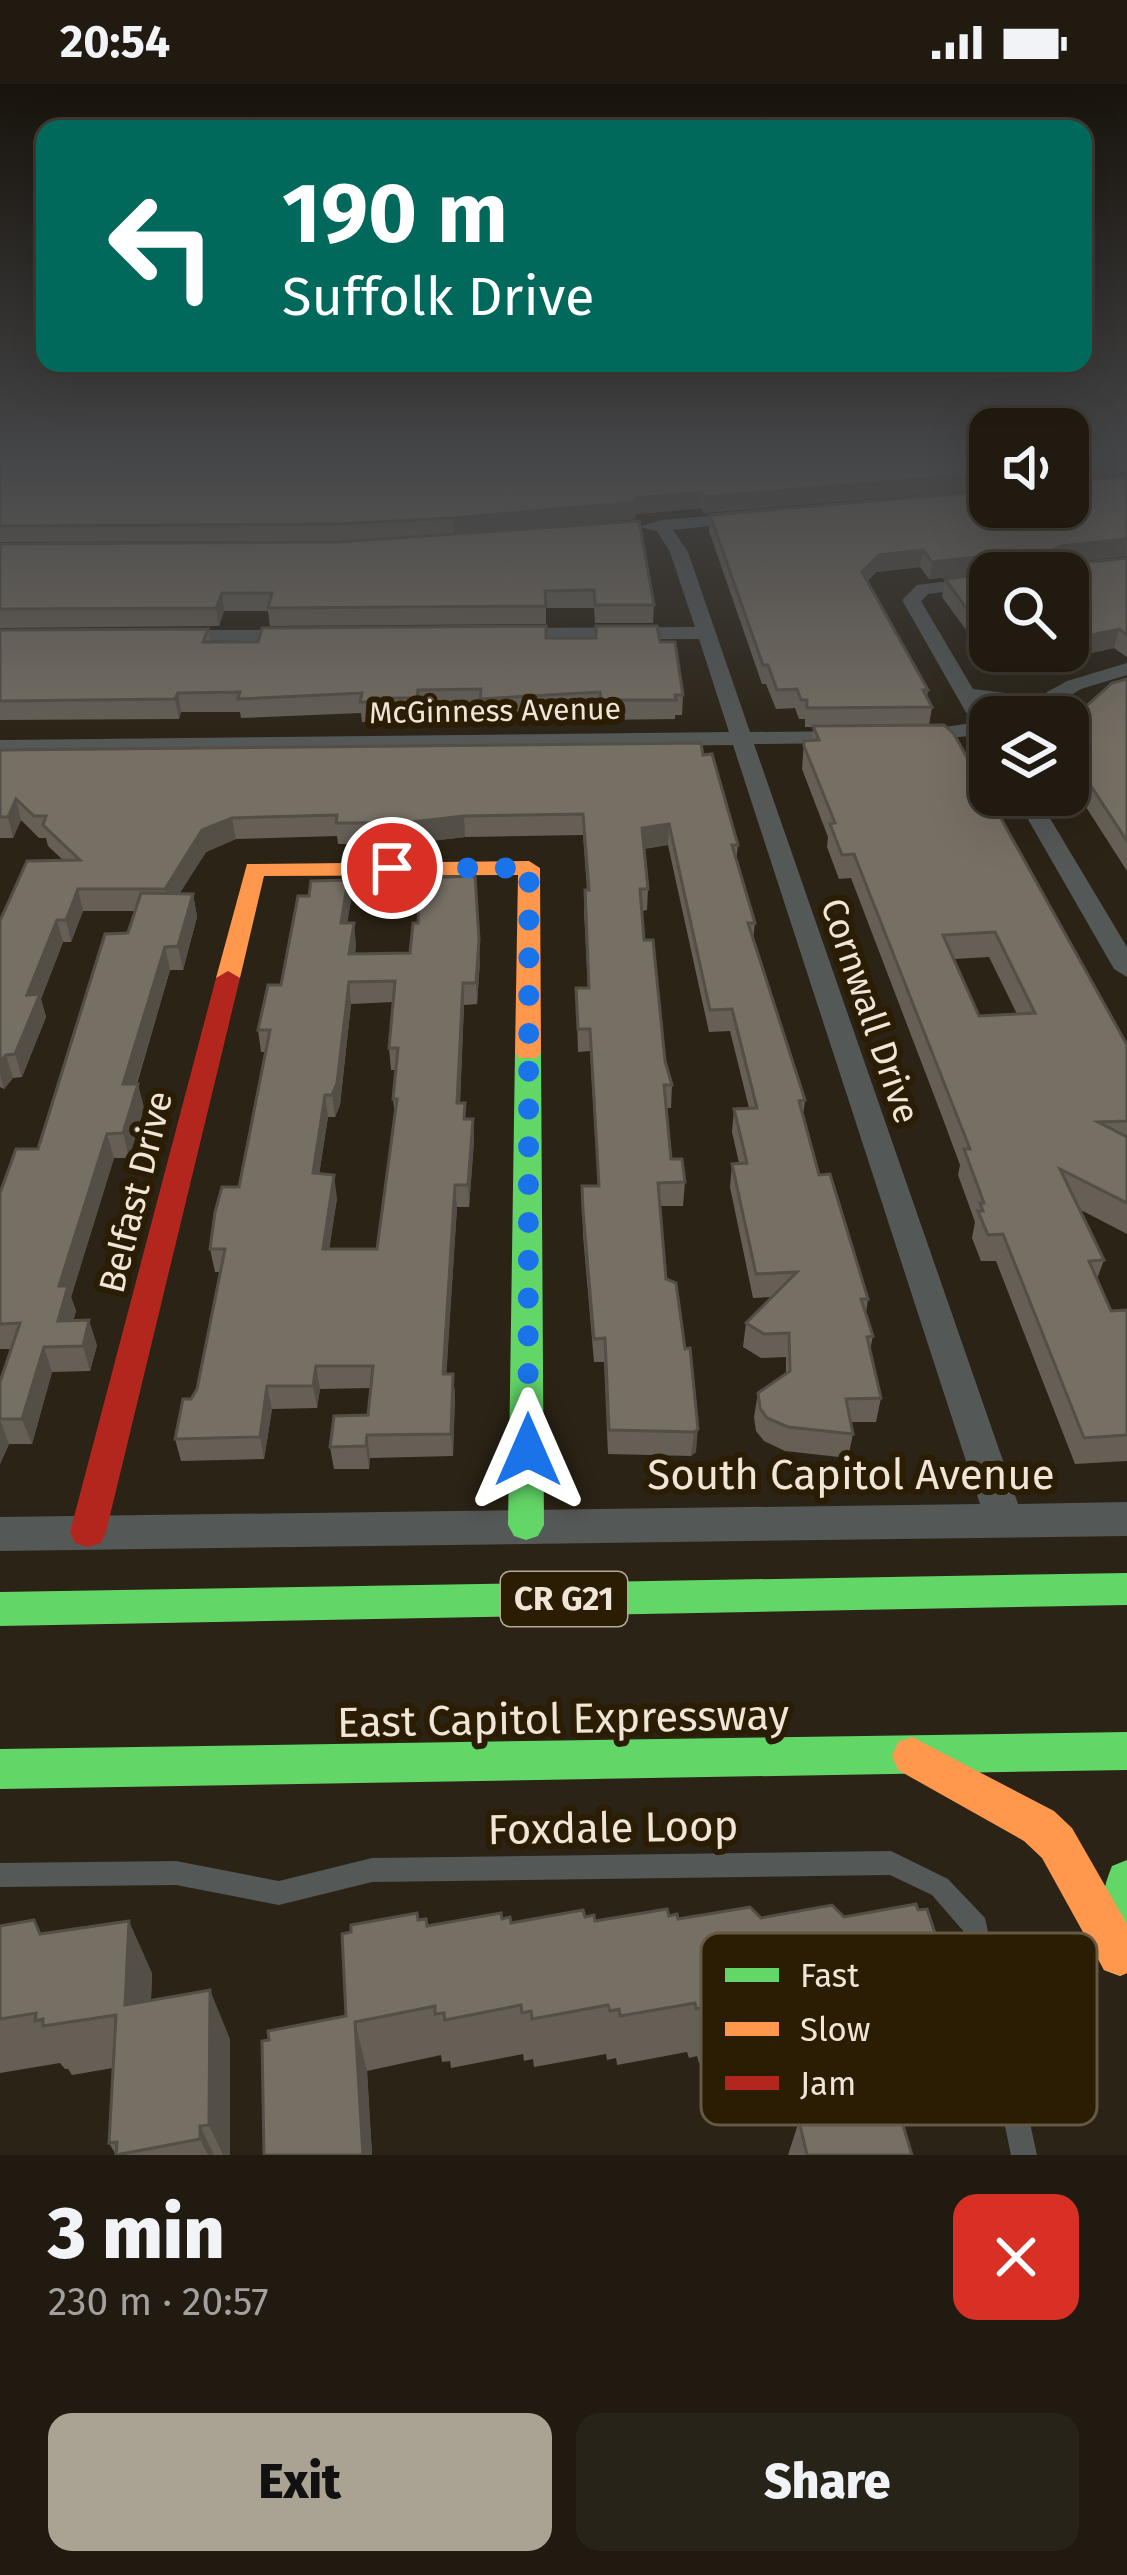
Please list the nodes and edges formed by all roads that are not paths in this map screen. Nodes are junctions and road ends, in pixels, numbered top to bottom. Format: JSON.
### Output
{"nodes":[{"id":1,"x":679,"y":552,"type":"edge"},
{"id":2,"x":969,"y":585,"type":"edge"},
{"id":3,"x":706,"y":633,"type":"junction"},
{"id":4,"x":494,"y":634,"type":"edge"},
{"id":5,"x":329,"y":635,"type":"edge"},
{"id":6,"x":141,"y":637,"type":"edge"},
{"id":7,"x":1127,"y":668,"type":"edge"},
{"id":8,"x":964,"y":694,"type":"junction"},
{"id":9,"x":979,"y":696,"type":"edge"},
{"id":10,"x":1055,"y":696,"type":"edge"},
{"id":11,"x":969,"y":701,"type":"edge"},
{"id":12,"x":969,"y":734,"type":"edge"},
{"id":13,"x":741,"y":739,"type":"junction"},
{"id":14,"x":0,"y":746,"type":"edge"},
{"id":15,"x":1037,"y":816,"type":"edge"},
{"id":16,"x":1127,"y":969,"type":"edge"},
{"id":17,"x":1127,"y":1520,"type":"edge"},
{"id":18,"x":1005,"y":1522,"type":"junction"},
{"id":19,"x":526,"y":1525,"type":"junction"},
{"id":20,"x":88,"y":1532,"type":"junction"},
{"id":21,"x":0,"y":1534,"type":"edge"},
{"id":22,"x":1127,"y":1589,"type":"edge"},
{"id":23,"x":0,"y":1609,"type":"edge"},
{"id":24,"x":1127,"y":1751,"type":"edge"},
{"id":25,"x":912,"y":1755,"type":"junction"},
{"id":26,"x":0,"y":1769,"type":"edge"},
{"id":27,"x":0,"y":1875,"type":"edge"},
{"id":28,"x":1127,"y":1881,"type":"edge"},
{"id":29,"x":977,"y":1933,"type":"edge"},
{"id":30,"x":1124,"y":1965,"type":"edge"},
{"id":31,"x":1018,"y":2125,"type":"edge"},
{"id":32,"x":1024,"y":2155,"type":"edge"}],
"edges":[{"from":1,"to":3,"type":"street","name":"Cornwall Drive"},
{"from":2,"to":8,"type":"street"},
{"from":3,"to":4,"type":"street"},
{"from":3,"to":13,"type":"street","name":"Cornwall Drive"},
{"from":5,"to":6,"type":"street"},
{"from":7,"to":10,"type":"street"},
{"from":8,"to":9,"type":"street"},
{"from":8,"to":11,"type":"street"},
{"from":12,"to":13,"type":"street","name":"McGinness Avenue"},
{"from":13,"to":14,"type":"street","name":"McGinness Avenue"},
{"from":13,"to":18,"type":"street","name":"Cornwall Drive"},
{"from":15,"to":16,"type":"street"},
{"from":17,"to":18,"type":"street","name":"South Capitol Avenue"},
{"from":18,"to":19,"type":"street","name":"South Capitol Avenue"},
{"from":19,"to":20,"type":"street","name":"South Capitol Avenue"},
{"from":19,"to":20,"type":"main road","name":"Belfast Drive"},
{"from":20,"to":21,"type":"street","name":"South Capitol Avenue"},
{"from":22,"to":23,"type":"main road","number":"CR G21"},
{"from":24,"to":25,"type":"main road","name":"East Capitol Expressway"},
{"from":25,"to":26,"type":"main road","name":"East Capitol Expressway"},
{"from":25,"to":30,"type":"main road"},
{"from":27,"to":29,"type":"lane","name":"Foxdale Loop"},
{"from":28,"to":30,"type":"main road"},
{"from":31,"to":32,"type":"lane","name":"Foxdale Loop"}]}
